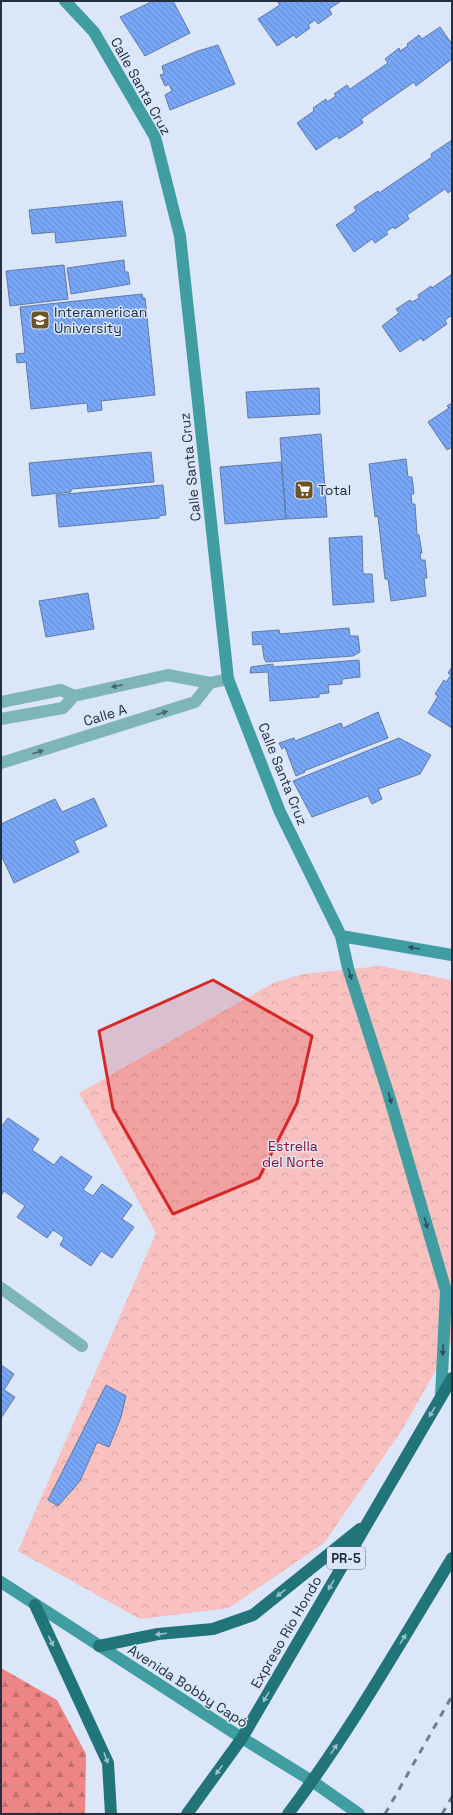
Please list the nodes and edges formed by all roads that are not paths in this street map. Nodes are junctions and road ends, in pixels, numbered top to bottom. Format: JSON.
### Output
{"nodes":[{"id":1,"x":65,"y":1,"type":"edge"},
{"id":2,"x":228,"y":679,"type":"junction"},
{"id":3,"x":210,"y":683,"type":"junction"},
{"id":4,"x":74,"y":696,"type":"junction"},
{"id":5,"x":1,"y":702,"type":"edge"},
{"id":6,"x":1,"y":719,"type":"edge"},
{"id":7,"x":1,"y":763,"type":"edge"},
{"id":8,"x":341,"y":936,"type":"junction"},
{"id":9,"x":452,"y":955,"type":"edge"},
{"id":10,"x":1,"y":1288,"type":"edge"},
{"id":11,"x":82,"y":1346,"type":"dead end"},
{"id":12,"x":452,"y":1378,"type":"edge"},
{"id":13,"x":441,"y":1397,"type":"junction"},
{"id":14,"x":366,"y":1525,"type":"junction"},
{"id":15,"x":452,"y":1558,"type":"edge"},
{"id":16,"x":1,"y":1582,"type":"edge"},
{"id":17,"x":35,"y":1605,"type":"junction"},
{"id":18,"x":98,"y":1646,"type":"junction"},
{"id":19,"x":242,"y":1738,"type":"junction"},
{"id":20,"x":312,"y":1781,"type":"junction"},
{"id":21,"x":111,"y":1814,"type":"edge"},
{"id":22,"x":187,"y":1814,"type":"edge"},
{"id":23,"x":288,"y":1814,"type":"edge"},
{"id":24,"x":294,"y":1814,"type":"edge"},
{"id":25,"x":359,"y":1814,"type":"edge"}],
"edges":[{"from":1,"to":2,"type":"street","name":"Calle Santa Cruz"},
{"from":2,"to":3,"type":"street","name":"Calle A"},
{"from":2,"to":8,"type":"street","name":"Calle Santa Cruz"},
{"from":3,"to":4,"type":"street","name":"Calle A","one_way":true},
{"from":7,"to":3,"type":"street","name":"Calle A","one_way":true},
{"from":4,"to":5,"type":"street","name":"Calle A"},
{"from":4,"to":6,"type":"street","name":"Calle A"},
{"from":9,"to":8,"type":"street","one_way":true},
{"from":8,"to":13,"type":"street","name":"Calle Santa Cruz","one_way":true},
{"from":10,"to":11,"type":"street"},
{"from":12,"to":13,"type":"highway","name":"Expreso Río Hondo","number":"PR-5"},
{"from":13,"to":14,"type":"highway","name":"Expreso Río Hondo","number":"PR-5","one_way":true},
{"from":14,"to":18,"type":"highway","one_way":true},
{"from":14,"to":19,"type":"highway","name":"Expreso Río Hondo","number":"PR-5","one_way":true},
{"from":20,"to":15,"type":"highway","one_way":true},
{"from":16,"to":17,"type":"street","name":"Avenida Bobby Capó"},
{"from":17,"to":18,"type":"street","name":"Avenida Bobby Capó"},
{"from":17,"to":21,"type":"highway","one_way":true},
{"from":18,"to":19,"type":"street","name":"Avenida Bobby Capó"},
{"from":19,"to":20,"type":"street","name":"Avenida Bobby Capó"},
{"from":19,"to":22,"type":"highway","name":"Expreso Río Hondo","number":"PR-5","one_way":true},
{"from":20,"to":23,"type":"highway"},
{"from":20,"to":24,"type":"highway"},
{"from":20,"to":25,"type":"street","name":"Avenida Bobby Capó"}]}
